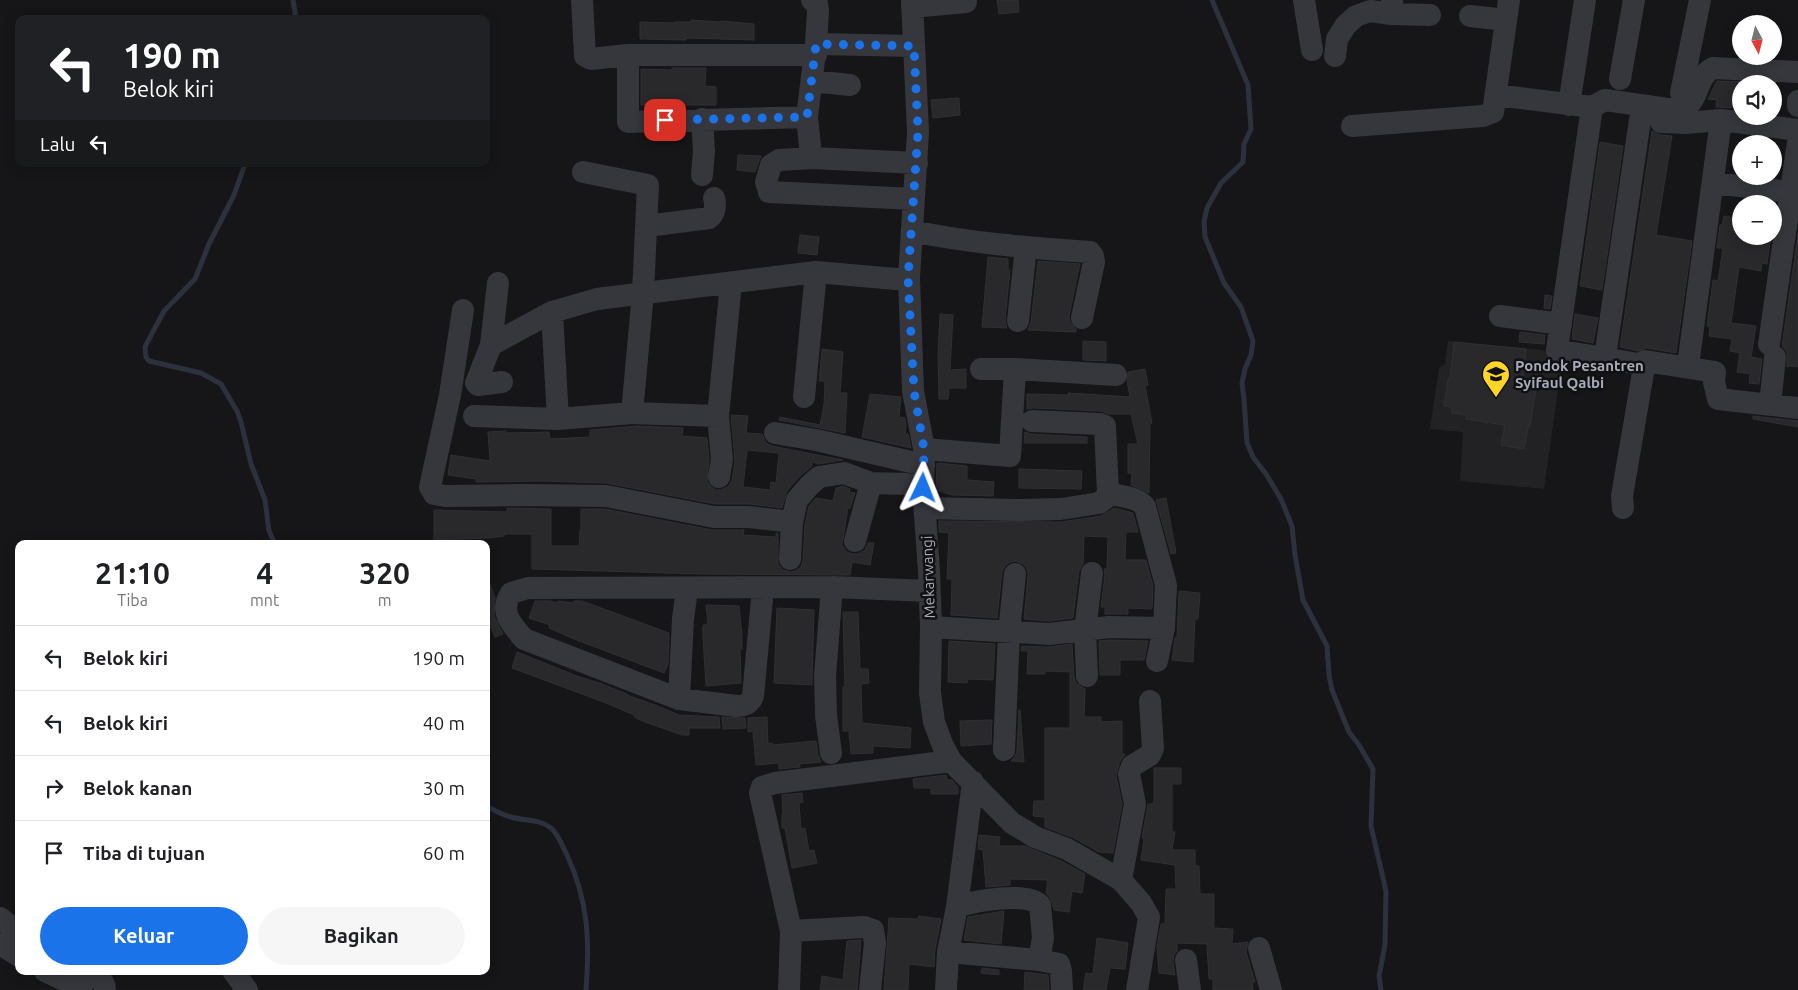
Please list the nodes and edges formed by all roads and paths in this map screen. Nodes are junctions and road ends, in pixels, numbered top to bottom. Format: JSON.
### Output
{"nodes":[{"id":1,"x":582,"y":0,"type":"edge"},
{"id":2,"x":812,"y":0,"type":"edge"},
{"id":3,"x":1304,"y":0,"type":"edge"},
{"id":4,"x":1585,"y":0,"type":"edge"},
{"id":5,"x":1634,"y":0,"type":"edge"},
{"id":6,"x":1700,"y":0,"type":"edge"},
{"id":7,"x":966,"y":2,"type":"dead end"},
{"id":8,"x":912,"y":4,"type":"edge"},
{"id":9,"x":1392,"y":7,"type":"edge"},
{"id":10,"x":1421,"y":10,"type":"edge"},
{"id":11,"x":1508,"y":10,"type":"edge"},
{"id":12,"x":1470,"y":16,"type":"dead end"},
{"id":13,"x":914,"y":46,"type":"junction"},
{"id":14,"x":816,"y":50,"type":"junction"},
{"id":15,"x":1312,"y":50,"type":"dead end"},
{"id":16,"x":628,"y":56,"type":"junction"},
{"id":17,"x":1335,"y":56,"type":"dead end"},
{"id":18,"x":1798,"y":72,"type":"edge"},
{"id":19,"x":1620,"y":79,"type":"dead end"},
{"id":20,"x":812,"y":81,"type":"junction"},
{"id":21,"x":850,"y":85,"type":"dead end"},
{"id":22,"x":1681,"y":93,"type":"dead end"},
{"id":23,"x":1496,"y":95,"type":"junction"},
{"id":24,"x":1798,"y":101,"type":"edge"},
{"id":25,"x":1569,"y":104,"type":"junction"},
{"id":26,"x":1798,"y":106,"type":"edge"},
{"id":27,"x":1600,"y":111,"type":"junction"},
{"id":28,"x":807,"y":117,"type":"junction"},
{"id":29,"x":702,"y":119,"type":"junction"},
{"id":30,"x":1640,"y":120,"type":"junction"},
{"id":31,"x":1721,"y":120,"type":"junction"},
{"id":32,"x":1352,"y":126,"type":"dead end"},
{"id":33,"x":1798,"y":130,"type":"edge"},
{"id":34,"x":1798,"y":142,"type":"edge"},
{"id":35,"x":810,"y":146,"type":"dead end"},
{"id":36,"x":916,"y":163,"type":"junction"},
{"id":37,"x":583,"y":172,"type":"dead end"},
{"id":38,"x":702,"y":175,"type":"dead end"},
{"id":39,"x":1713,"y":183,"type":"junction"},
{"id":40,"x":1791,"y":192,"type":"junction"},
{"id":41,"x":714,"y":198,"type":"dead end"},
{"id":42,"x":914,"y":199,"type":"junction"},
{"id":43,"x":647,"y":226,"type":"junction"},
{"id":44,"x":912,"y":231,"type":"junction"},
{"id":45,"x":1026,"y":247,"type":"junction"},
{"id":46,"x":816,"y":272,"type":"junction"},
{"id":47,"x":908,"y":278,"type":"junction"},
{"id":48,"x":498,"y":283,"type":"dead end"},
{"id":49,"x":731,"y":283,"type":"junction"},
{"id":50,"x":643,"y":293,"type":"junction"},
{"id":51,"x":463,"y":310,"type":"dead end"},
{"id":52,"x":552,"y":312,"type":"junction"},
{"id":53,"x":1500,"y":316,"type":"dead end"},
{"id":54,"x":1082,"y":318,"type":"dead end"},
{"id":55,"x":1018,"y":321,"type":"dead end"},
{"id":56,"x":1561,"y":324,"type":"junction"},
{"id":57,"x":491,"y":345,"type":"junction"},
{"id":58,"x":1606,"y":350,"type":"dead end"},
{"id":59,"x":1689,"y":358,"type":"dead end"},
{"id":60,"x":1644,"y":365,"type":"junction"},
{"id":61,"x":981,"y":369,"type":"dead end"},
{"id":62,"x":1015,"y":369,"type":"junction"},
{"id":63,"x":1116,"y":375,"type":"dead end"},
{"id":64,"x":502,"y":382,"type":"dead end"},
{"id":65,"x":804,"y":397,"type":"dead end"},
{"id":66,"x":1770,"y":405,"type":"junction"},
{"id":67,"x":1798,"y":408,"type":"edge"},
{"id":68,"x":632,"y":413,"type":"junction"},
{"id":69,"x":474,"y":416,"type":"dead end"},
{"id":70,"x":718,"y":416,"type":"junction"},
{"id":71,"x":558,"y":419,"type":"junction"},
{"id":72,"x":1032,"y":421,"type":"dead end"},
{"id":73,"x":775,"y":433,"type":"dead end"},
{"id":74,"x":924,"y":457,"type":"junction"},
{"id":75,"x":719,"y":477,"type":"dead end"},
{"id":76,"x":872,"y":483,"type":"junction"},
{"id":77,"x":1108,"y":493,"type":"junction"},
{"id":78,"x":924,"y":498,"type":"junction"},
{"id":79,"x":1623,"y":508,"type":"dead end"},
{"id":80,"x":792,"y":522,"type":"junction"},
{"id":81,"x":856,"y":541,"type":"dead end"},
{"id":82,"x":790,"y":559,"type":"dead end"},
{"id":83,"x":1092,"y":572,"type":"dead end"},
{"id":84,"x":1016,"y":574,"type":"dead end"},
{"id":85,"x":832,"y":587,"type":"junction"},
{"id":86,"x":763,"y":588,"type":"junction"},
{"id":87,"x":687,"y":589,"type":"junction"},
{"id":88,"x":929,"y":591,"type":"junction"},
{"id":89,"x":931,"y":627,"type":"junction"},
{"id":90,"x":1164,"y":628,"type":"junction"},
{"id":91,"x":1085,"y":630,"type":"junction"},
{"id":92,"x":1009,"y":632,"type":"junction"},
{"id":93,"x":1157,"y":661,"type":"dead end"},
{"id":94,"x":1086,"y":676,"type":"dead end"},
{"id":95,"x":679,"y":699,"type":"junction"},
{"id":96,"x":1150,"y":701,"type":"dead end"},
{"id":97,"x":1004,"y":750,"type":"dead end"},
{"id":98,"x":831,"y":753,"type":"dead end"},
{"id":99,"x":951,"y":760,"type":"junction"},
{"id":100,"x":972,"y":782,"type":"junction"},
{"id":101,"x":1121,"y":880,"type":"junction"},
{"id":102,"x":957,"y":907,"type":"junction"},
{"id":103,"x":0,"y":918,"type":"edge"},
{"id":104,"x":15,"y":930,"type":"edge"},
{"id":105,"x":791,"y":931,"type":"junction"},
{"id":106,"x":0,"y":944,"type":"edge"},
{"id":107,"x":1259,"y":948,"type":"dead end"},
{"id":108,"x":948,"y":952,"type":"junction"},
{"id":109,"x":15,"y":953,"type":"edge"},
{"id":110,"x":1039,"y":960,"type":"junction"},
{"id":111,"x":1186,"y":960,"type":"dead end"},
{"id":112,"x":61,"y":975,"type":"edge"},
{"id":113,"x":236,"y":975,"type":"edge"},
{"id":114,"x":94,"y":983,"type":"edge"},
{"id":115,"x":247,"y":990,"type":"edge"},
{"id":116,"x":789,"y":990,"type":"edge"},
{"id":117,"x":870,"y":990,"type":"edge"},
{"id":118,"x":946,"y":990,"type":"edge"},
{"id":119,"x":1062,"y":990,"type":"edge"},
{"id":120,"x":1137,"y":990,"type":"edge"},
{"id":121,"x":1190,"y":990,"type":"edge"},
{"id":122,"x":1271,"y":990,"type":"edge"}],
"edges":[{"from":1,"to":16,"type":"street"},
{"from":2,"to":14,"type":"street"},
{"from":3,"to":15,"type":"street"},
{"from":4,"to":25,"type":"street"},
{"from":5,"to":19,"type":"street"},
{"from":6,"to":22,"type":"street"},
{"from":7,"to":8,"type":"street"},
{"from":8,"to":13,"type":"street","name":"Mekarwangi"},
{"from":9,"to":10,"type":"street"},
{"from":9,"to":17,"type":"street"},
{"from":11,"to":12,"type":"street"},
{"from":11,"to":23,"type":"street"},
{"from":13,"to":14,"type":"street"},
{"from":13,"to":36,"type":"street","name":"Mekarwangi"},
{"from":14,"to":16,"type":"street"},
{"from":14,"to":20,"type":"street"},
{"from":16,"to":29,"type":"street"},
{"from":18,"to":27,"type":"street"},
{"from":20,"to":21,"type":"street"},
{"from":20,"to":28,"type":"street"},
{"from":23,"to":25,"type":"street"},
{"from":23,"to":32,"type":"street"},
{"from":24,"to":26,"type":"street"},
{"from":25,"to":27,"type":"street"},
{"from":27,"to":30,"type":"street"},
{"from":27,"to":56,"type":"street"},
{"from":28,"to":29,"type":"street"},
{"from":28,"to":35,"type":"street"},
{"from":29,"to":38,"type":"street"},
{"from":30,"to":31,"type":"street"},
{"from":30,"to":58,"type":"street"},
{"from":31,"to":33,"type":"street"},
{"from":31,"to":39,"type":"street"},
{"from":34,"to":40,"type":"street"},
{"from":36,"to":42,"type":"street","name":"Mekarwangi"},
{"from":36,"to":42,"type":"street"},
{"from":37,"to":43,"type":"street"},
{"from":39,"to":40,"type":"street"},
{"from":39,"to":59,"type":"street"},
{"from":40,"to":66,"type":"street"},
{"from":41,"to":43,"type":"street"},
{"from":42,"to":44,"type":"street","name":"Mekarwangi"},
{"from":43,"to":50,"type":"street"},
{"from":44,"to":45,"type":"street"},
{"from":44,"to":47,"type":"street","name":"Mekarwangi"},
{"from":45,"to":54,"type":"street"},
{"from":45,"to":55,"type":"street"},
{"from":46,"to":47,"type":"street"},
{"from":46,"to":49,"type":"street"},
{"from":46,"to":65,"type":"street"},
{"from":47,"to":74,"type":"street","name":"Mekarwangi"},
{"from":48,"to":57,"type":"street"},
{"from":49,"to":50,"type":"street"},
{"from":49,"to":70,"type":"street"},
{"from":50,"to":52,"type":"street"},
{"from":50,"to":68,"type":"street"},
{"from":51,"to":80,"type":"street"},
{"from":52,"to":57,"type":"street"},
{"from":52,"to":71,"type":"street"},
{"from":53,"to":56,"type":"street"},
{"from":56,"to":60,"type":"street"},
{"from":57,"to":64,"type":"street"},
{"from":60,"to":66,"type":"street"},
{"from":60,"to":79,"type":"street"},
{"from":61,"to":62,"type":"street"},
{"from":62,"to":63,"type":"street"},
{"from":62,"to":74,"type":"street"},
{"from":66,"to":67,"type":"street"},
{"from":68,"to":70,"type":"street"},
{"from":68,"to":71,"type":"street"},
{"from":69,"to":71,"type":"street"},
{"from":70,"to":75,"type":"street"},
{"from":72,"to":77,"type":"street"},
{"from":73,"to":74,"type":"street"},
{"from":74,"to":78,"type":"street","name":"Mekarwangi"},
{"from":76,"to":78,"type":"street"},
{"from":76,"to":80,"type":"street"},
{"from":76,"to":81,"type":"street"},
{"from":77,"to":78,"type":"street"},
{"from":77,"to":90,"type":"street"},
{"from":78,"to":88,"type":"street","name":"Mekarwangi"},
{"from":80,"to":82,"type":"street"},
{"from":83,"to":91,"type":"street"},
{"from":84,"to":92,"type":"street"},
{"from":85,"to":86,"type":"street"},
{"from":85,"to":88,"type":"street"},
{"from":85,"to":98,"type":"street"},
{"from":86,"to":87,"type":"street"},
{"from":86,"to":95,"type":"street"},
{"from":87,"to":95,"type":"street"},
{"from":87,"to":95,"type":"street"},
{"from":88,"to":89,"type":"street","name":"Mekarwangi"},
{"from":89,"to":92,"type":"street"},
{"from":89,"to":99,"type":"street","name":"Mekarwangi"},
{"from":90,"to":91,"type":"street"},
{"from":90,"to":93,"type":"street"},
{"from":91,"to":92,"type":"street"},
{"from":91,"to":94,"type":"street"},
{"from":92,"to":97,"type":"street"},
{"from":96,"to":101,"type":"street"},
{"from":99,"to":100,"type":"street","name":"Mekarwangi"},
{"from":99,"to":105,"type":"street"},
{"from":100,"to":101,"type":"street","name":"Mekarwangi"},
{"from":100,"to":102,"type":"street"},
{"from":101,"to":120,"type":"street","name":"Mekarwangi"},
{"from":102,"to":108,"type":"street"},
{"from":102,"to":110,"type":"street"},
{"from":103,"to":104,"type":"street"},
{"from":105,"to":116,"type":"street"},
{"from":105,"to":117,"type":"street"},
{"from":106,"to":109,"type":"street"},
{"from":107,"to":122,"type":"street"},
{"from":108,"to":110,"type":"street"},
{"from":108,"to":118,"type":"street"},
{"from":110,"to":119,"type":"street"},
{"from":111,"to":121,"type":"street"},
{"from":112,"to":114,"type":"street"},
{"from":113,"to":115,"type":"street"}]}
